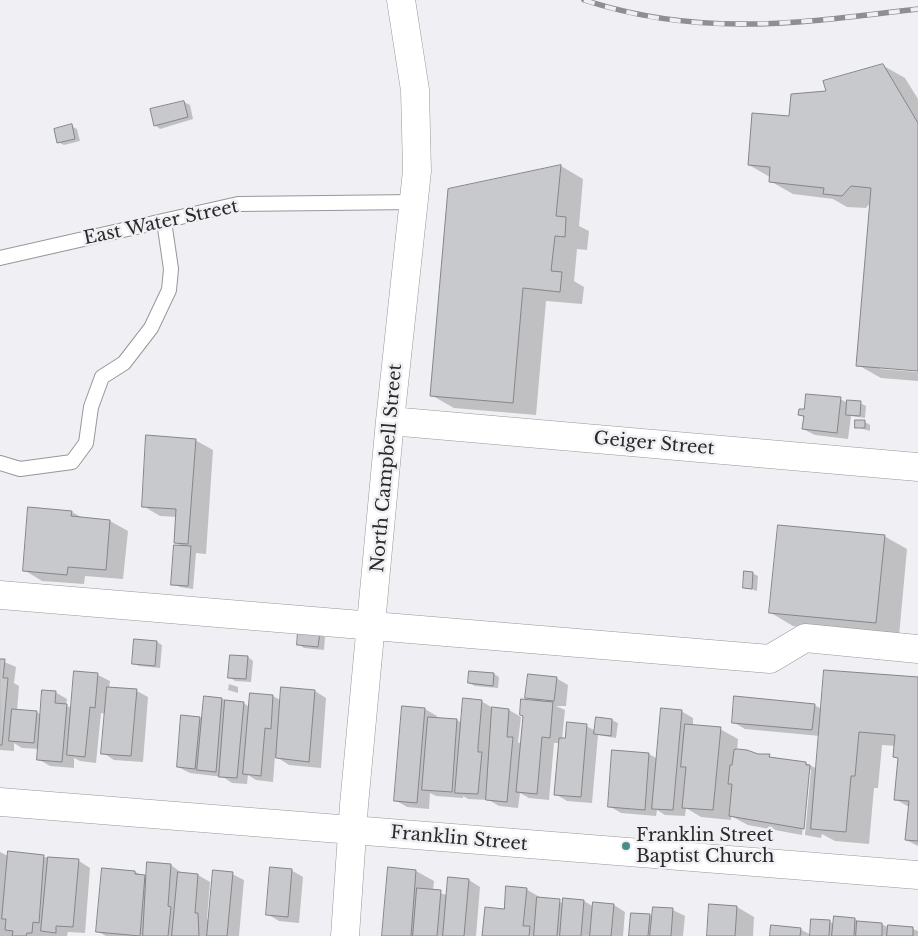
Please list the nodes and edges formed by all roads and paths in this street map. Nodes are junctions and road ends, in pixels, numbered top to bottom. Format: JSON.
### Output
{"nodes":[{"id":1,"x":401,"y":0,"type":"edge"},
{"id":2,"x":414,"y":202,"type":"junction"},
{"id":3,"x":164,"y":221,"type":"junction"},
{"id":4,"x":0,"y":258,"type":"edge"},
{"id":5,"x":390,"y":421,"type":"junction"},
{"id":6,"x":0,"y":463,"type":"edge"},
{"id":7,"x":918,"y":466,"type":"edge"},
{"id":8,"x":0,"y":595,"type":"edge"},
{"id":9,"x":372,"y":627,"type":"junction"},
{"id":10,"x":918,"y":649,"type":"edge"},
{"id":11,"x":0,"y":802,"type":"edge"},
{"id":12,"x":352,"y":829,"type":"junction"},
{"id":13,"x":918,"y":875,"type":"edge"},
{"id":14,"x":345,"y":936,"type":"edge"}],
"edges":[{"from":1,"to":2,"type":"street","name":"North Campbell Street"},
{"from":2,"to":3,"type":"lane","name":"East Water Street"},
{"from":2,"to":5,"type":"street","name":"North Campbell Street"},
{"from":3,"to":4,"type":"lane","name":"East Water Street"},
{"from":3,"to":6,"type":"lane"},
{"from":5,"to":7,"type":"street","name":"Geiger Street"},
{"from":5,"to":9,"type":"street","name":"North Campbell Street"},
{"from":8,"to":9,"type":"street"},
{"from":9,"to":10,"type":"street"},
{"from":9,"to":12,"type":"street","name":"North Campbell Street"},
{"from":11,"to":12,"type":"street","name":"Franklin Street"},
{"from":12,"to":13,"type":"street","name":"Franklin Street"},
{"from":12,"to":14,"type":"street","name":"North Campbell Street"}]}
